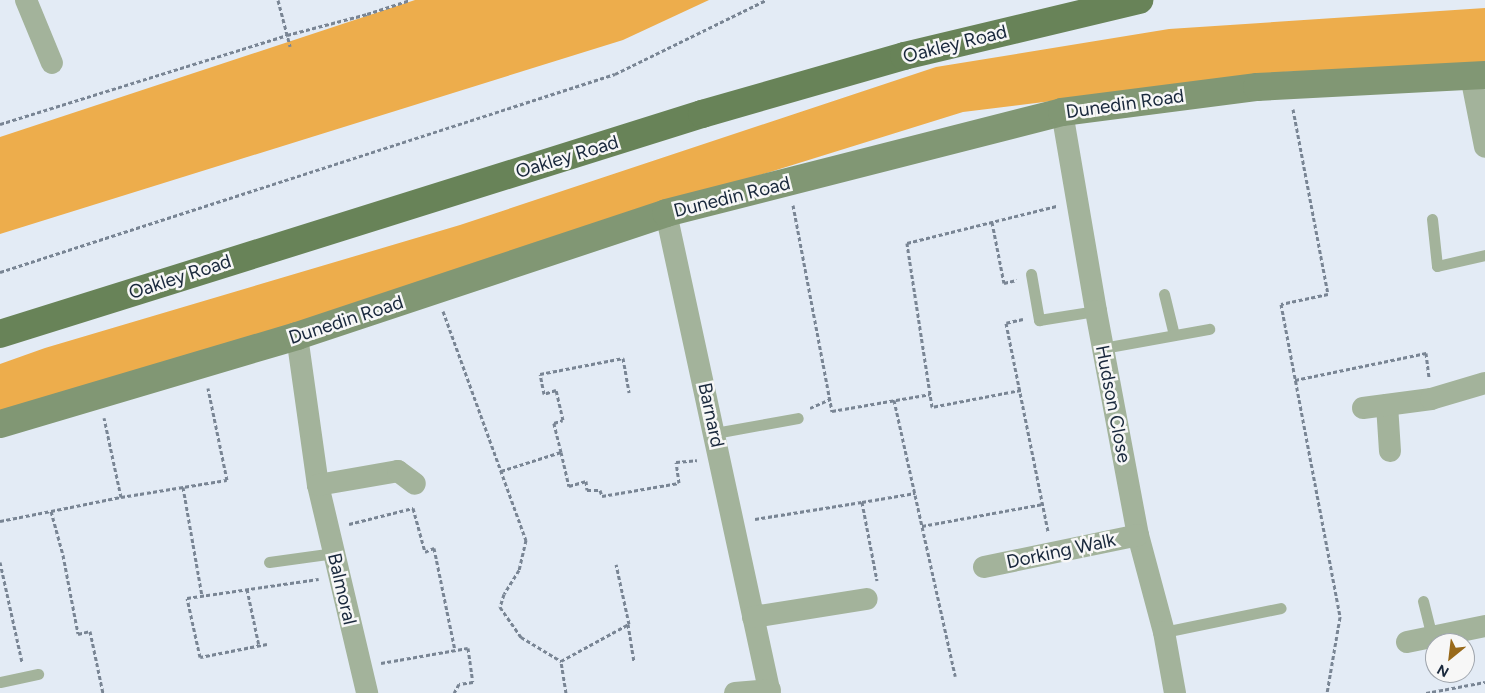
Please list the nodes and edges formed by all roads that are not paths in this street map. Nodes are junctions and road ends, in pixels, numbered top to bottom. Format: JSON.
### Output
{"nodes":[{"id":1,"x":26,"y":0,"type":"edge"},
{"id":2,"x":1139,"y":0,"type":"edge"},
{"id":3,"x":52,"y":63,"type":"dead end"},
{"id":4,"x":1478,"y":75,"type":"edge"},
{"id":5,"x":1062,"y":112,"type":"junction"},
{"id":6,"x":1485,"y":147,"type":"edge"},
{"id":7,"x":666,"y":214,"type":"junction"},
{"id":8,"x":1432,"y":219,"type":"dead end"},
{"id":9,"x":1485,"y":255,"type":"edge"},
{"id":10,"x":1031,"y":275,"type":"road end"},
{"id":11,"x":1164,"y":294,"type":"dead end"},
{"id":12,"x":1096,"y":311,"type":"junction"},
{"id":13,"x":1209,"y":329,"type":"dead end"},
{"id":14,"x":0,"y":334,"type":"edge"},
{"id":15,"x":1174,"y":335,"type":"junction"},
{"id":16,"x":297,"y":336,"type":"junction"},
{"id":17,"x":1103,"y":348,"type":"junction"},
{"id":18,"x":1485,"y":383,"type":"edge"},
{"id":19,"x":1387,"y":405,"type":"junction"},
{"id":20,"x":1362,"y":408,"type":"dead end"},
{"id":21,"x":798,"y":418,"type":"road end"},
{"id":22,"x":0,"y":424,"type":"edge"},
{"id":23,"x":715,"y":433,"type":"junction"},
{"id":24,"x":1390,"y":451,"type":"dead end"},
{"id":25,"x":415,"y":484,"type":"dead end"},
{"id":26,"x":318,"y":485,"type":"junction"},
{"id":27,"x":1138,"y":535,"type":"junction"},
{"id":28,"x":334,"y":553,"type":"junction"},
{"id":29,"x":269,"y":562,"type":"dead end"},
{"id":30,"x":984,"y":567,"type":"dead end"},
{"id":31,"x":867,"y":599,"type":"road end"},
{"id":32,"x":1423,"y":601,"type":"dead end"},
{"id":33,"x":1281,"y":608,"type":"dead end"},
{"id":34,"x":753,"y":617,"type":"junction"},
{"id":35,"x":1485,"y":626,"type":"edge"},
{"id":36,"x":1164,"y":632,"type":"junction"},
{"id":37,"x":1431,"y":633,"type":"edge"},
{"id":38,"x":1451,"y":633,"type":"edge"},
{"id":39,"x":1425,"y":638,"type":"edge"},
{"id":40,"x":1407,"y":642,"type":"dead end"},
{"id":41,"x":38,"y":674,"type":"dead end"},
{"id":42,"x":0,"y":682,"type":"edge"},
{"id":43,"x":770,"y":692,"type":"edge"},
{"id":44,"x":367,"y":693,"type":"edge"},
{"id":45,"x":735,"y":693,"type":"edge"},
{"id":46,"x":1176,"y":693,"type":"edge"}],
"edges":[{"from":1,"to":3,"type":"street"},
{"from":2,"to":14,"type":"main road","name":"Oakley Road"},
{"from":4,"to":5,"type":"street","name":"Dunedin Road"},
{"from":4,"to":6,"type":"street"},
{"from":5,"to":7,"type":"street","name":"Dunedin Road"},
{"from":5,"to":12,"type":"street","name":"Hudson Close"},
{"from":7,"to":16,"type":"street","name":"Dunedin Road"},
{"from":7,"to":23,"type":"street","name":"Barnard"},
{"from":8,"to":9,"type":"lane"},
{"from":10,"to":12,"type":"lane"},
{"from":11,"to":15,"type":"lane"},
{"from":12,"to":17,"type":"street","name":"Hudson Close"},
{"from":13,"to":15,"type":"lane"},
{"from":15,"to":17,"type":"lane"},
{"from":16,"to":22,"type":"street","name":"Dunedin Road"},
{"from":16,"to":26,"type":"street","name":"Balmoral"},
{"from":17,"to":27,"type":"street","name":"Hudson Close"},
{"from":18,"to":19,"type":"street"},
{"from":19,"to":20,"type":"street"},
{"from":19,"to":24,"type":"street"},
{"from":21,"to":23,"type":"lane"},
{"from":23,"to":34,"type":"street","name":"Barnard"},
{"from":25,"to":26,"type":"street"},
{"from":26,"to":28,"type":"street","name":"Balmoral"},
{"from":27,"to":30,"type":"street","name":"Dorking Walk"},
{"from":27,"to":36,"type":"street","name":"Hudson Close"},
{"from":28,"to":29,"type":"lane"},
{"from":28,"to":44,"type":"street","name":"Balmoral"},
{"from":31,"to":34,"type":"street"},
{"from":32,"to":37,"type":"lane"},
{"from":33,"to":36,"type":"lane"},
{"from":34,"to":43,"type":"street","name":"Barnard"},
{"from":35,"to":38,"type":"street"},
{"from":36,"to":46,"type":"street","name":"Hudson Close"},
{"from":39,"to":40,"type":"street"},
{"from":41,"to":42,"type":"lane"},
{"from":43,"to":45,"type":"street","name":"Barnard"}]}
